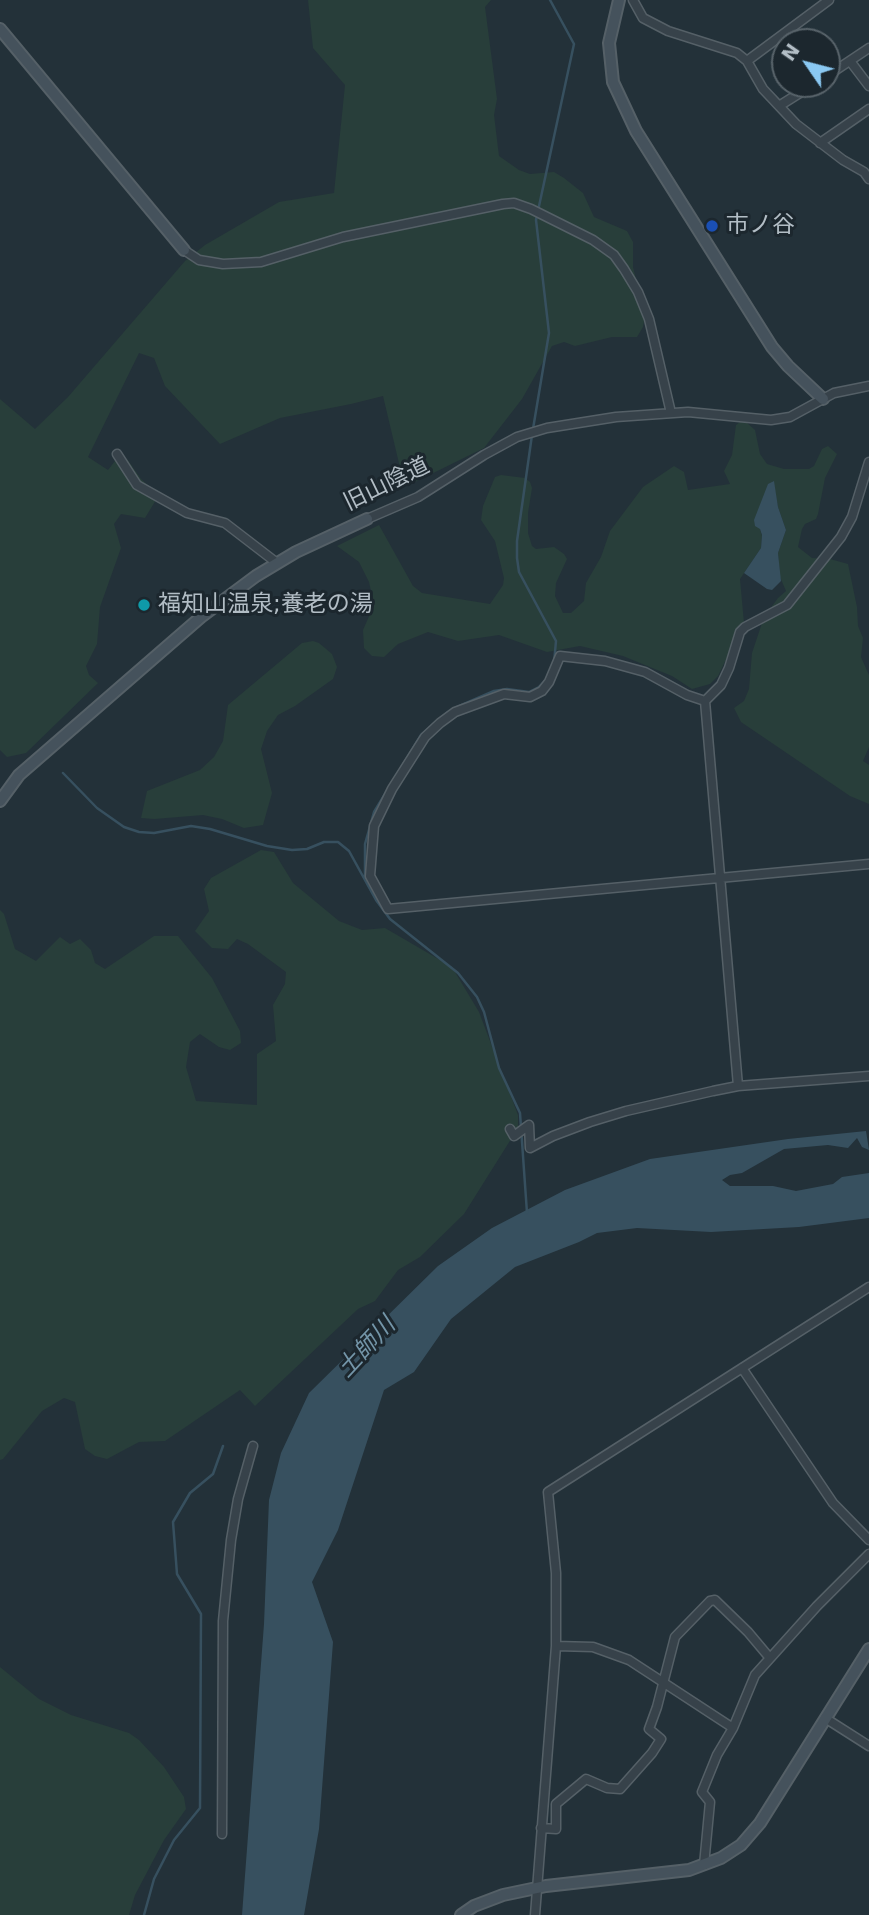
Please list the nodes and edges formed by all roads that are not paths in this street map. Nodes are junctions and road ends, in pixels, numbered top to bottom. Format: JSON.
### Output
{"nodes":[{"id":1,"x":619,"y":0,"type":"edge"},
{"id":2,"x":633,"y":0,"type":"edge"},
{"id":3,"x":829,"y":0,"type":"edge"},
{"id":4,"x":0,"y":29,"type":"edge"},
{"id":5,"x":869,"y":48,"type":"edge"},
{"id":6,"x":747,"y":61,"type":"junction"},
{"id":7,"x":850,"y":61,"type":"junction"},
{"id":8,"x":841,"y":67,"type":"edge"},
{"id":9,"x":869,"y":86,"type":"edge"},
{"id":10,"x":792,"y":98,"type":"edge"},
{"id":11,"x":779,"y":106,"type":"junction"},
{"id":12,"x":869,"y":108,"type":"edge"},
{"id":13,"x":820,"y":143,"type":"junction"},
{"id":14,"x":867,"y":173,"type":"edge"},
{"id":15,"x":184,"y":250,"type":"joint"},
{"id":16,"x":869,"y":386,"type":"edge"},
{"id":17,"x":823,"y":399,"type":"junction"},
{"id":18,"x":671,"y":413,"type":"junction"},
{"id":19,"x":117,"y":454,"type":"dead end"},
{"id":20,"x":869,"y":462,"type":"edge"},
{"id":21,"x":366,"y":519,"type":"joint"},
{"id":22,"x":277,"y":563,"type":"junction"},
{"id":23,"x":705,"y":701,"type":"junction"},
{"id":24,"x":0,"y":802,"type":"edge"},
{"id":25,"x":869,"y":864,"type":"edge"},
{"id":26,"x":720,"y":878,"type":"junction"},
{"id":27,"x":869,"y":1076,"type":"edge"},
{"id":28,"x":738,"y":1086,"type":"junction"},
{"id":29,"x":510,"y":1129,"type":"dead end"},
{"id":30,"x":869,"y":1287,"type":"edge"},
{"id":31,"x":742,"y":1368,"type":"junction"},
{"id":32,"x":253,"y":1446,"type":"dead end"},
{"id":33,"x":869,"y":1540,"type":"edge"},
{"id":34,"x":869,"y":1554,"type":"edge"},
{"id":35,"x":556,"y":1646,"type":"junction"},
{"id":36,"x":869,"y":1649,"type":"edge"},
{"id":37,"x":769,"y":1657,"type":"junction"},
{"id":38,"x":662,"y":1683,"type":"junction"},
{"id":39,"x":825,"y":1718,"type":"junction"},
{"id":40,"x":733,"y":1728,"type":"junction"},
{"id":41,"x":869,"y":1746,"type":"edge"},
{"id":42,"x":541,"y":1828,"type":"junction"},
{"id":43,"x":222,"y":1834,"type":"dead end"},
{"id":44,"x":704,"y":1865,"type":"junction"},
{"id":45,"x":538,"y":1888,"type":"junction"},
{"id":46,"x":461,"y":1915,"type":"edge"},
{"id":47,"x":535,"y":1915,"type":"edge"}],
"edges":[{"from":1,"to":17,"type":"street"},
{"from":2,"to":6,"type":"street"},
{"from":3,"to":6,"type":"street"},
{"from":4,"to":15,"type":"street"},
{"from":5,"to":7,"type":"street"},
{"from":6,"to":11,"type":"street"},
{"from":7,"to":8,"type":"street"},
{"from":7,"to":9,"type":"street"},
{"from":10,"to":11,"type":"street"},
{"from":11,"to":13,"type":"street"},
{"from":12,"to":13,"type":"street"},
{"from":13,"to":14,"type":"street"},
{"from":15,"to":18,"type":"street"},
{"from":16,"to":17,"type":"street","name":"旧山陰道"},
{"from":17,"to":18,"type":"street","name":"旧山陰道"},
{"from":18,"to":21,"type":"street","name":"旧山陰道"},
{"from":19,"to":22,"type":"street"},
{"from":20,"to":23,"type":"street"},
{"from":21,"to":22,"type":"street","name":"旧山陰道"},
{"from":22,"to":24,"type":"street","name":"旧山陰道"},
{"from":23,"to":26,"type":"street"},
{"from":23,"to":26,"type":"street"},
{"from":25,"to":26,"type":"street"},
{"from":26,"to":28,"type":"street"},
{"from":27,"to":28,"type":"street"},
{"from":28,"to":29,"type":"street"},
{"from":30,"to":31,"type":"street"},
{"from":31,"to":33,"type":"street"},
{"from":31,"to":35,"type":"street"},
{"from":32,"to":43,"type":"street"},
{"from":34,"to":37,"type":"street"},
{"from":35,"to":38,"type":"street"},
{"from":35,"to":42,"type":"street"},
{"from":36,"to":39,"type":"street"},
{"from":37,"to":38,"type":"street"},
{"from":37,"to":40,"type":"street"},
{"from":38,"to":40,"type":"street"},
{"from":38,"to":42,"type":"street"},
{"from":39,"to":41,"type":"street"},
{"from":39,"to":44,"type":"street"},
{"from":40,"to":44,"type":"street"},
{"from":42,"to":45,"type":"street"},
{"from":44,"to":45,"type":"street"},
{"from":45,"to":46,"type":"street"},
{"from":45,"to":47,"type":"street"}]}
